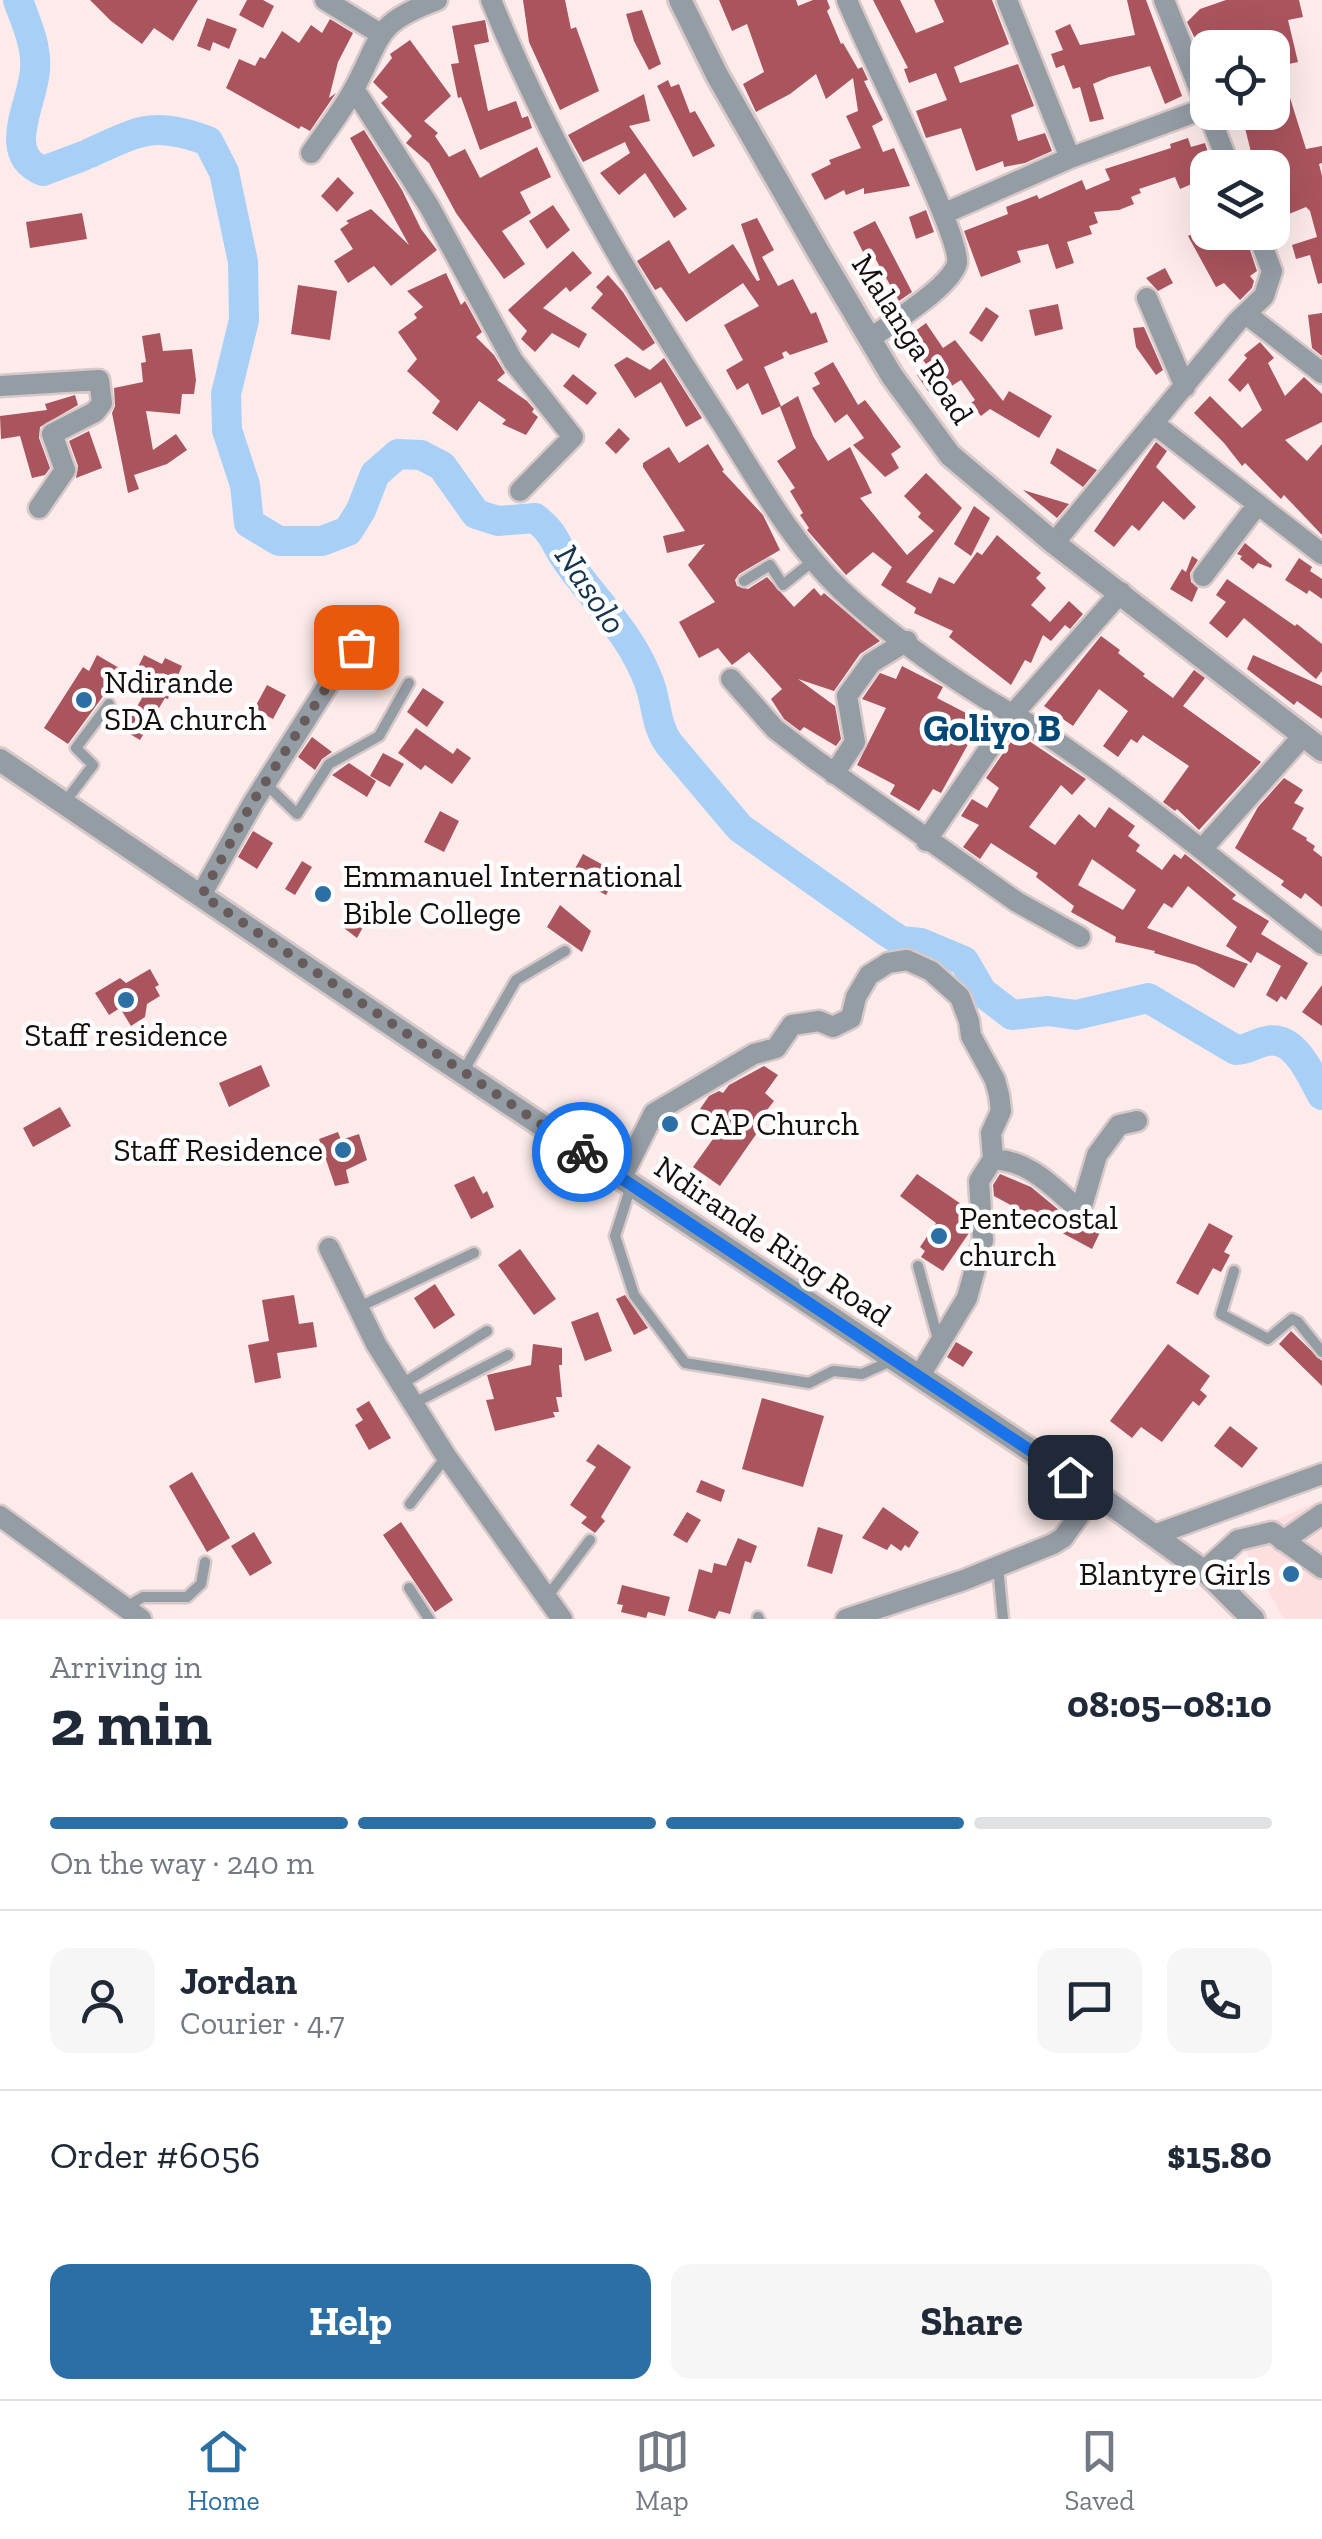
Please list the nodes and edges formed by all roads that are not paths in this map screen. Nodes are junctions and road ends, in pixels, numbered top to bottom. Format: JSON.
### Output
{"nodes":[{"id":1,"x":325,"y":0,"type":"edge"},
{"id":2,"x":437,"y":0,"type":"edge"},
{"id":3,"x":491,"y":0,"type":"edge"},
{"id":4,"x":680,"y":0,"type":"edge"},
{"id":5,"x":848,"y":0,"type":"edge"},
{"id":6,"x":1007,"y":0,"type":"edge"},
{"id":7,"x":1164,"y":0,"type":"edge"},
{"id":8,"x":379,"y":34,"type":"junction"},
{"id":9,"x":1190,"y":67,"type":"edge"},
{"id":10,"x":354,"y":89,"type":"junction"},
{"id":11,"x":1190,"y":116,"type":"edge"},
{"id":12,"x":311,"y":153,"type":"dead end"},
{"id":13,"x":1070,"y":158,"type":"junction"},
{"id":14,"x":944,"y":214,"type":"junction"},
{"id":15,"x":1264,"y":250,"type":"edge"},
{"id":16,"x":1147,"y":298,"type":"dead end"},
{"id":17,"x":1246,"y":314,"type":"junction"},
{"id":18,"x":871,"y":338,"type":"junction"},
{"id":19,"x":1322,"y":373,"type":"edge"},
{"id":20,"x":0,"y":386,"type":"edge"},
{"id":21,"x":1186,"y":388,"type":"junction"},
{"id":22,"x":1153,"y":423,"type":"junction"},
{"id":23,"x":520,"y":491,"type":"dead end"},
{"id":24,"x":1258,"y":504,"type":"junction"},
{"id":25,"x":39,"y":508,"type":"dead end"},
{"id":26,"x":1054,"y":543,"type":"junction"},
{"id":27,"x":1322,"y":554,"type":"edge"},
{"id":28,"x":814,"y":560,"type":"junction"},
{"id":29,"x":1204,"y":576,"type":"dead end"},
{"id":30,"x":744,"y":581,"type":"dead end"},
{"id":31,"x":1120,"y":592,"type":"junction"},
{"id":32,"x":907,"y":642,"type":"junction"},
{"id":33,"x":356,"y":647,"type":"dead end"},
{"id":34,"x":732,"y":679,"type":"dead end"},
{"id":35,"x":409,"y":684,"type":"dead end"},
{"id":36,"x":109,"y":704,"type":"dead end"},
{"id":37,"x":1014,"y":714,"type":"junction"},
{"id":38,"x":1313,"y":743,"type":"edge"},
{"id":39,"x":0,"y":760,"type":"edge"},
{"id":40,"x":834,"y":774,"type":"junction"},
{"id":41,"x":265,"y":784,"type":"junction"},
{"id":42,"x":64,"y":802,"type":"junction"},
{"id":43,"x":926,"y":841,"type":"junction"},
{"id":44,"x":1203,"y":848,"type":"junction"},
{"id":45,"x":202,"y":895,"type":"junction"},
{"id":46,"x":1080,"y":937,"type":"dead end"},
{"id":47,"x":1322,"y":944,"type":"edge"},
{"id":48,"x":564,"y":951,"type":"dead end"},
{"id":49,"x":463,"y":1073,"type":"junction"},
{"id":50,"x":1136,"y":1122,"type":"dead end"},
{"id":51,"x":993,"y":1160,"type":"junction"},
{"id":52,"x":626,"y":1182,"type":"junction"},
{"id":53,"x":329,"y":1248,"type":"dead end"},
{"id":54,"x":474,"y":1253,"type":"dead end"},
{"id":55,"x":918,"y":1266,"type":"dead end"},
{"id":56,"x":1234,"y":1272,"type":"dead end"},
{"id":57,"x":358,"y":1308,"type":"junction"},
{"id":58,"x":487,"y":1332,"type":"dead end"},
{"id":59,"x":939,"y":1344,"type":"junction"},
{"id":60,"x":1322,"y":1352,"type":"edge"},
{"id":61,"x":508,"y":1356,"type":"dead end"},
{"id":62,"x":894,"y":1360,"type":"junction"},
{"id":63,"x":919,"y":1377,"type":"junction"},
{"id":64,"x":402,"y":1384,"type":"junction"},
{"id":65,"x":414,"y":1403,"type":"junction"},
{"id":66,"x":446,"y":1456,"type":"junction"},
{"id":67,"x":1322,"y":1474,"type":"edge"},
{"id":68,"x":1094,"y":1494,"type":"junction"},
{"id":69,"x":410,"y":1504,"type":"dead end"},
{"id":70,"x":1322,"y":1514,"type":"edge"},
{"id":71,"x":0,"y":1516,"type":"edge"},
{"id":72,"x":1154,"y":1535,"type":"junction"},
{"id":73,"x":590,"y":1540,"type":"dead end"},
{"id":74,"x":1283,"y":1541,"type":"junction"},
{"id":75,"x":205,"y":1562,"type":"dead end"},
{"id":76,"x":998,"y":1567,"type":"junction"},
{"id":77,"x":1322,"y":1568,"type":"edge"},
{"id":78,"x":1204,"y":1571,"type":"junction"},
{"id":79,"x":409,"y":1588,"type":"dead end"},
{"id":80,"x":546,"y":1598,"type":"junction"},
{"id":81,"x":133,"y":1613,"type":"edge"},
{"id":82,"x":429,"y":1619,"type":"edge"},
{"id":83,"x":562,"y":1619,"type":"edge"},
{"id":84,"x":846,"y":1619,"type":"edge"},
{"id":85,"x":1003,"y":1619,"type":"edge"},
{"id":86,"x":1253,"y":1619,"type":"edge"}],
"edges":[{"from":1,"to":8,"type":"street"},
{"from":2,"to":8,"type":"street"},
{"from":3,"to":28,"type":"street"},
{"from":4,"to":18,"type":"street","name":"Malanga Road"},
{"from":5,"to":14,"type":"street"},
{"from":6,"to":13,"type":"street"},
{"from":7,"to":9,"type":"street"},
{"from":8,"to":10,"type":"street"},
{"from":10,"to":12,"type":"street"},
{"from":10,"to":23,"type":"street"},
{"from":11,"to":13,"type":"street"},
{"from":13,"to":14,"type":"street"},
{"from":14,"to":18,"type":"street"},
{"from":15,"to":17,"type":"street"},
{"from":16,"to":21,"type":"street"},
{"from":17,"to":19,"type":"street"},
{"from":17,"to":21,"type":"street"},
{"from":18,"to":26,"type":"street","name":"Malanga Road"},
{"from":20,"to":25,"type":"street"},
{"from":21,"to":22,"type":"street"},
{"from":22,"to":24,"type":"street"},
{"from":22,"to":26,"type":"street"},
{"from":24,"to":27,"type":"street"},
{"from":24,"to":29,"type":"street"},
{"from":26,"to":31,"type":"street","name":"Malanga Road"},
{"from":28,"to":30,"type":"lane"},
{"from":28,"to":32,"type":"street"},
{"from":31,"to":37,"type":"street"},
{"from":31,"to":38,"type":"street","name":"Malanga Road"},
{"from":32,"to":37,"type":"street"},
{"from":32,"to":40,"type":"street"},
{"from":33,"to":41,"type":"street"},
{"from":34,"to":40,"type":"street"},
{"from":35,"to":41,"type":"lane"},
{"from":36,"to":42,"type":"lane"},
{"from":37,"to":43,"type":"street"},
{"from":37,"to":44,"type":"street"},
{"from":38,"to":44,"type":"street"},
{"from":39,"to":42,"type":"street","name":"Ndirande Ring Road"},
{"from":40,"to":43,"type":"street"},
{"from":41,"to":45,"type":"street"},
{"from":42,"to":45,"type":"street","name":"Ndirande Ring Road"},
{"from":43,"to":46,"type":"street"},
{"from":44,"to":47,"type":"street"},
{"from":45,"to":49,"type":"street","name":"Ndirande Ring Road"},
{"from":48,"to":49,"type":"lane"},
{"from":49,"to":52,"type":"street","name":"Ndirande Ring Road"},
{"from":50,"to":51,"type":"street"},
{"from":51,"to":52,"type":"street"},
{"from":51,"to":59,"type":"street"},
{"from":52,"to":62,"type":"street","name":"Ndirande Ring Road"},
{"from":52,"to":62,"type":"lane"},
{"from":53,"to":57,"type":"street"},
{"from":54,"to":57,"type":"lane"},
{"from":55,"to":59,"type":"lane"},
{"from":56,"to":60,"type":"lane"},
{"from":57,"to":64,"type":"street"},
{"from":58,"to":64,"type":"lane"},
{"from":59,"to":63,"type":"street"},
{"from":61,"to":65,"type":"lane"},
{"from":62,"to":63,"type":"street","name":"Ndirande Ring Road"},
{"from":63,"to":68,"type":"street","name":"Ndirande Ring Road"},
{"from":64,"to":65,"type":"street"},
{"from":65,"to":66,"type":"street"},
{"from":66,"to":69,"type":"lane"},
{"from":66,"to":80,"type":"street"},
{"from":67,"to":72,"type":"street"},
{"from":68,"to":72,"type":"street","name":"Ndirande Ring Road"},
{"from":68,"to":76,"type":"street"},
{"from":70,"to":74,"type":"street"},
{"from":71,"to":81,"type":"street"},
{"from":72,"to":78,"type":"street","name":"Ndirande Ring Road"},
{"from":73,"to":80,"type":"lane"},
{"from":74,"to":77,"type":"street"},
{"from":74,"to":78,"type":"street"},
{"from":75,"to":81,"type":"lane"},
{"from":76,"to":84,"type":"street"},
{"from":76,"to":85,"type":"lane"},
{"from":78,"to":86,"type":"street","name":"Ndirande Ring Road"},
{"from":79,"to":82,"type":"lane"},
{"from":80,"to":83,"type":"street"}]}
